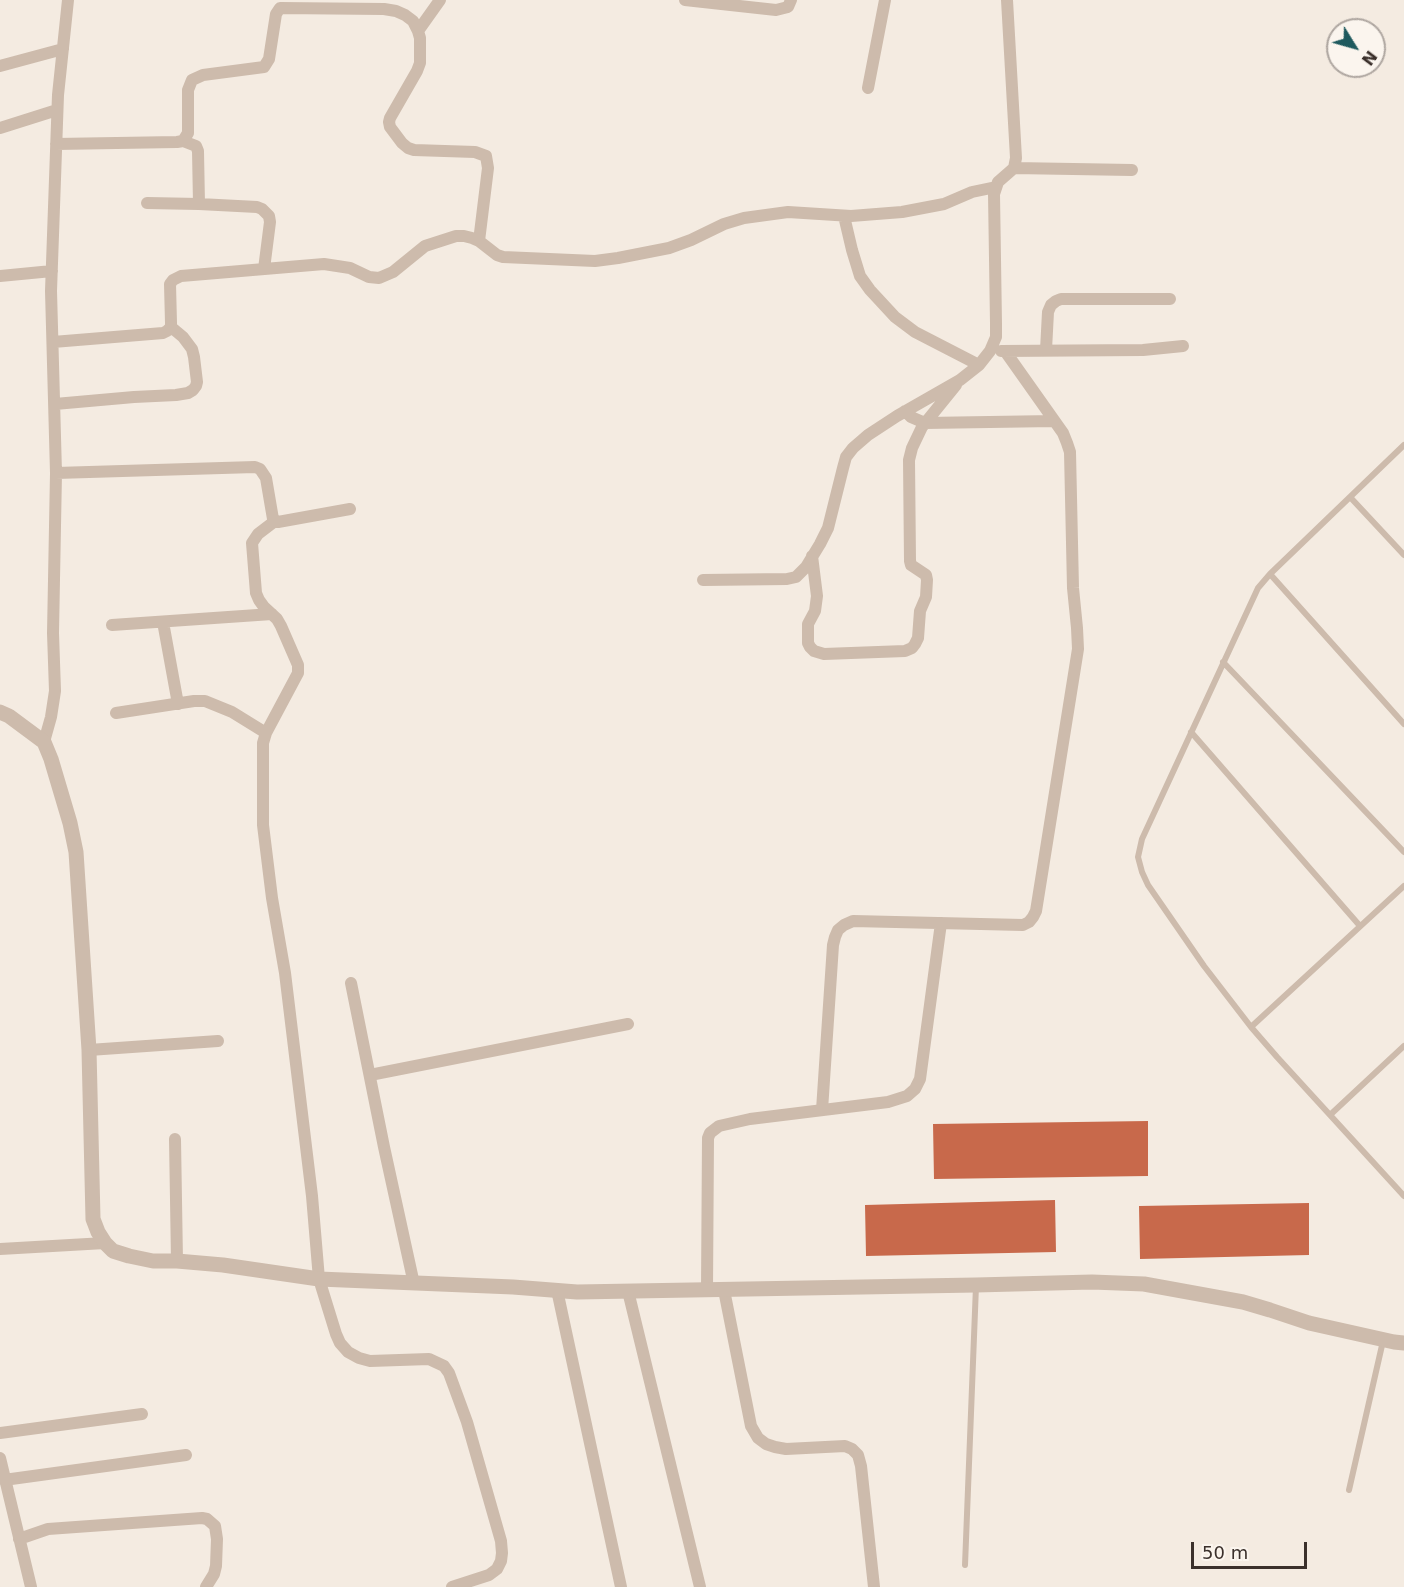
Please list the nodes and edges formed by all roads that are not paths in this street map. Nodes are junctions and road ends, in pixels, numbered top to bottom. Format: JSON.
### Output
{"nodes":[{"id":1,"x":68,"y":0,"type":"edge"},
{"id":2,"x":440,"y":0,"type":"edge"},
{"id":3,"x":685,"y":0,"type":"edge"},
{"id":4,"x":791,"y":0,"type":"edge"},
{"id":5,"x":885,"y":0,"type":"edge"},
{"id":6,"x":1007,"y":0,"type":"edge"},
{"id":7,"x":418,"y":31,"type":"junction"},
{"id":8,"x":63,"y":49,"type":"junction"},
{"id":9,"x":0,"y":66,"type":"edge"},
{"id":10,"x":868,"y":88,"type":"dead end"},
{"id":11,"x":57,"y":110,"type":"junction"},
{"id":12,"x":0,"y":128,"type":"edge"},
{"id":13,"x":183,"y":141,"type":"junction"},
{"id":14,"x":56,"y":144,"type":"junction"},
{"id":15,"x":1014,"y":168,"type":"junction"},
{"id":16,"x":1132,"y":170,"type":"dead end"},
{"id":17,"x":996,"y":187,"type":"junction"},
{"id":18,"x":147,"y":203,"type":"dead end"},
{"id":19,"x":199,"y":204,"type":"junction"},
{"id":20,"x":844,"y":216,"type":"junction"},
{"id":21,"x":480,"y":241,"type":"junction"},
{"id":22,"x":264,"y":269,"type":"junction"},
{"id":23,"x":52,"y":271,"type":"junction"},
{"id":24,"x":0,"y":276,"type":"edge"},
{"id":25,"x":1170,"y":299,"type":"dead end"},
{"id":26,"x":171,"y":327,"type":"junction"},
{"id":27,"x":52,"y":342,"type":"junction"},
{"id":28,"x":1183,"y":346,"type":"dead end"},
{"id":29,"x":990,"y":351,"type":"junction"},
{"id":30,"x":1005,"y":351,"type":"junction"},
{"id":31,"x":1046,"y":351,"type":"junction"},
{"id":32,"x":979,"y":365,"type":"junction"},
{"id":33,"x":960,"y":380,"type":"junction"},
{"id":34,"x":54,"y":404,"type":"junction"},
{"id":35,"x":905,"y":411,"type":"junction"},
{"id":36,"x":1054,"y":421,"type":"junction"},
{"id":37,"x":925,"y":423,"type":"junction"},
{"id":38,"x":1404,"y":445,"type":"edge"},
{"id":39,"x":56,"y":473,"type":"junction"},
{"id":40,"x":1350,"y":497,"type":"junction"},
{"id":41,"x":350,"y":509,"type":"dead end"},
{"id":42,"x":275,"y":521,"type":"junction"},
{"id":43,"x":1404,"y":555,"type":"edge"},
{"id":44,"x":812,"y":556,"type":"junction"},
{"id":45,"x":1270,"y":574,"type":"junction"},
{"id":46,"x":703,"y":580,"type":"dead end"},
{"id":47,"x":272,"y":614,"type":"junction"},
{"id":48,"x":163,"y":621,"type":"junction"},
{"id":49,"x":112,"y":625,"type":"dead end"},
{"id":50,"x":1223,"y":662,"type":"junction"},
{"id":51,"x":178,"y":704,"type":"junction"},
{"id":52,"x":0,"y":712,"type":"edge"},
{"id":53,"x":116,"y":713,"type":"dead end"},
{"id":54,"x":1404,"y":724,"type":"edge"},
{"id":55,"x":1191,"y":732,"type":"junction"},
{"id":56,"x":266,"y":734,"type":"junction"},
{"id":57,"x":44,"y":742,"type":"junction"},
{"id":58,"x":1404,"y":852,"type":"edge"},
{"id":59,"x":1404,"y":886,"type":"edge"},
{"id":60,"x":940,"y":923,"type":"junction"},
{"id":61,"x":1360,"y":926,"type":"junction"},
{"id":62,"x":351,"y":983,"type":"dead end"},
{"id":63,"x":628,"y":1024,"type":"dead end"},
{"id":64,"x":1251,"y":1027,"type":"junction"},
{"id":65,"x":218,"y":1041,"type":"dead end"},
{"id":66,"x":1404,"y":1047,"type":"edge"},
{"id":67,"x":89,"y":1050,"type":"junction"},
{"id":68,"x":370,"y":1075,"type":"junction"},
{"id":69,"x":822,"y":1110,"type":"junction"},
{"id":70,"x":1330,"y":1115,"type":"junction"},
{"id":71,"x":175,"y":1139,"type":"dead end"},
{"id":72,"x":1404,"y":1196,"type":"edge"},
{"id":73,"x":105,"y":1243,"type":"junction"},
{"id":74,"x":0,"y":1250,"type":"edge"},
{"id":75,"x":177,"y":1261,"type":"junction"},
{"id":76,"x":319,"y":1279,"type":"junction"},
{"id":77,"x":414,"y":1284,"type":"junction"},
{"id":78,"x":976,"y":1285,"type":"junction"},
{"id":79,"x":707,"y":1289,"type":"junction"},
{"id":80,"x":557,"y":1290,"type":"junction"},
{"id":81,"x":724,"y":1290,"type":"junction"},
{"id":82,"x":628,"y":1291,"type":"junction"},
{"id":83,"x":1384,"y":1340,"type":"junction"},
{"id":84,"x":1404,"y":1343,"type":"edge"},
{"id":85,"x":142,"y":1414,"type":"dead end"},
{"id":86,"x":0,"y":1433,"type":"edge"},
{"id":87,"x":186,"y":1455,"type":"dead end"},
{"id":88,"x":0,"y":1458,"type":"edge"},
{"id":89,"x":4,"y":1480,"type":"junction"},
{"id":90,"x":1349,"y":1490,"type":"dead end"},
{"id":91,"x":19,"y":1539,"type":"junction"},
{"id":92,"x":965,"y":1565,"type":"dead end"},
{"id":93,"x":483,"y":1582,"type":"edge"},
{"id":94,"x":31,"y":1587,"type":"edge"},
{"id":95,"x":206,"y":1587,"type":"edge"},
{"id":96,"x":452,"y":1587,"type":"edge"},
{"id":97,"x":621,"y":1587,"type":"edge"},
{"id":98,"x":700,"y":1587,"type":"edge"},
{"id":99,"x":874,"y":1587,"type":"edge"}],
"edges":[{"from":1,"to":8,"type":"street"},
{"from":2,"to":7,"type":"street"},
{"from":3,"to":4,"type":"street"},
{"from":5,"to":10,"type":"street"},
{"from":6,"to":15,"type":"street"},
{"from":7,"to":13,"type":"street"},
{"from":7,"to":21,"type":"street"},
{"from":8,"to":9,"type":"street"},
{"from":8,"to":11,"type":"street"},
{"from":11,"to":12,"type":"street"},
{"from":11,"to":14,"type":"street"},
{"from":13,"to":14,"type":"street"},
{"from":13,"to":19,"type":"street"},
{"from":14,"to":23,"type":"street"},
{"from":15,"to":16,"type":"street"},
{"from":15,"to":17,"type":"street"},
{"from":17,"to":20,"type":"street"},
{"from":17,"to":29,"type":"street"},
{"from":18,"to":19,"type":"street"},
{"from":19,"to":22,"type":"street"},
{"from":20,"to":21,"type":"street"},
{"from":20,"to":32,"type":"street"},
{"from":21,"to":22,"type":"street"},
{"from":22,"to":26,"type":"street"},
{"from":23,"to":24,"type":"street"},
{"from":23,"to":27,"type":"street"},
{"from":25,"to":31,"type":"street"},
{"from":26,"to":27,"type":"street"},
{"from":26,"to":34,"type":"street"},
{"from":27,"to":34,"type":"street"},
{"from":28,"to":31,"type":"street"},
{"from":29,"to":30,"type":"street"},
{"from":29,"to":32,"type":"street"},
{"from":30,"to":31,"type":"street"},
{"from":30,"to":36,"type":"street"},
{"from":32,"to":33,"type":"street"},
{"from":33,"to":35,"type":"street"},
{"from":33,"to":37,"type":"street"},
{"from":34,"to":39,"type":"street"},
{"from":35,"to":37,"type":"street"},
{"from":35,"to":44,"type":"street"},
{"from":36,"to":37,"type":"street"},
{"from":36,"to":60,"type":"street"},
{"from":37,"to":44,"type":"street"},
{"from":38,"to":40,"type":"lane"},
{"from":39,"to":42,"type":"street"},
{"from":39,"to":57,"type":"street"},
{"from":40,"to":43,"type":"lane"},
{"from":40,"to":45,"type":"lane"},
{"from":41,"to":42,"type":"street"},
{"from":42,"to":47,"type":"street"},
{"from":44,"to":46,"type":"street"},
{"from":45,"to":50,"type":"lane"},
{"from":45,"to":54,"type":"lane"},
{"from":47,"to":48,"type":"street"},
{"from":47,"to":56,"type":"street"},
{"from":48,"to":49,"type":"street"},
{"from":48,"to":51,"type":"street"},
{"from":50,"to":55,"type":"lane"},
{"from":50,"to":58,"type":"lane"},
{"from":51,"to":53,"type":"street"},
{"from":51,"to":56,"type":"street"},
{"from":52,"to":57,"type":"street"},
{"from":55,"to":61,"type":"lane"},
{"from":55,"to":64,"type":"lane"},
{"from":56,"to":76,"type":"street"},
{"from":57,"to":67,"type":"street"},
{"from":59,"to":61,"type":"lane"},
{"from":60,"to":69,"type":"street"},
{"from":60,"to":69,"type":"street"},
{"from":61,"to":64,"type":"lane"},
{"from":62,"to":68,"type":"street"},
{"from":63,"to":68,"type":"street"},
{"from":64,"to":70,"type":"lane"},
{"from":65,"to":67,"type":"street"},
{"from":66,"to":70,"type":"lane"},
{"from":67,"to":73,"type":"street"},
{"from":68,"to":77,"type":"street"},
{"from":69,"to":79,"type":"street"},
{"from":70,"to":72,"type":"lane"},
{"from":71,"to":75,"type":"street"},
{"from":73,"to":74,"type":"street"},
{"from":73,"to":75,"type":"street"},
{"from":75,"to":76,"type":"street"},
{"from":76,"to":77,"type":"street"},
{"from":76,"to":93,"type":"street"},
{"from":77,"to":80,"type":"street"},
{"from":78,"to":81,"type":"street"},
{"from":78,"to":83,"type":"street"},
{"from":78,"to":92,"type":"lane"},
{"from":79,"to":81,"type":"street"},
{"from":79,"to":82,"type":"street"},
{"from":80,"to":82,"type":"street"},
{"from":80,"to":97,"type":"street"},
{"from":81,"to":99,"type":"street"},
{"from":82,"to":98,"type":"street"},
{"from":83,"to":84,"type":"street"},
{"from":83,"to":90,"type":"lane"},
{"from":85,"to":86,"type":"street"},
{"from":87,"to":89,"type":"street"},
{"from":88,"to":89,"type":"street"},
{"from":89,"to":91,"type":"street"},
{"from":91,"to":94,"type":"street"},
{"from":91,"to":95,"type":"street"},
{"from":93,"to":96,"type":"street"}]}
